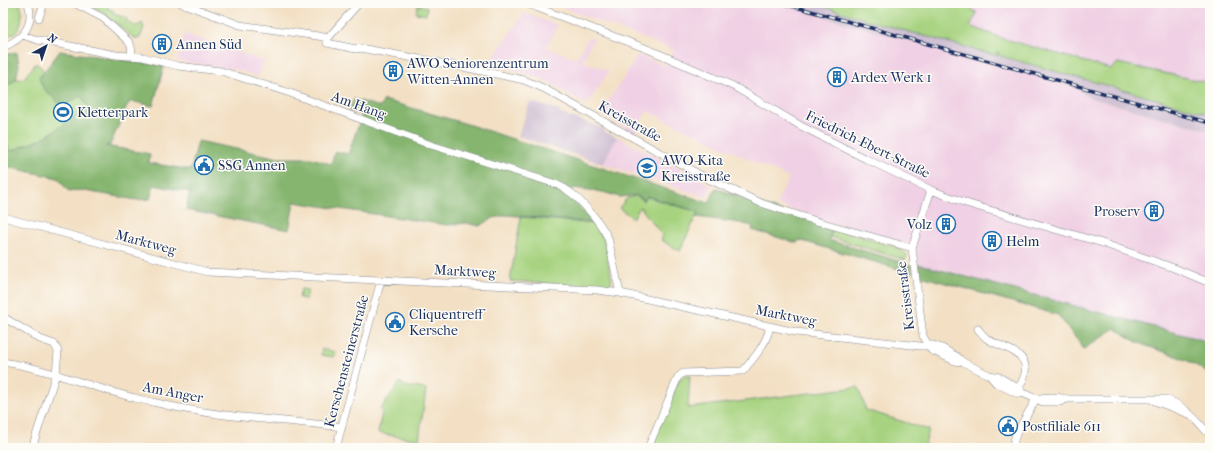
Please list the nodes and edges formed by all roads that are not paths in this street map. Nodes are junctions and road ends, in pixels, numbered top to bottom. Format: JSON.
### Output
{"nodes":[{"id":1,"x":28,"y":3,"type":"edge"},
{"id":2,"x":44,"y":3,"type":"edge"},
{"id":3,"x":74,"y":3,"type":"edge"},
{"id":4,"x":182,"y":3,"type":"edge"},
{"id":5,"x":359,"y":3,"type":"edge"},
{"id":6,"x":525,"y":3,"type":"edge"},
{"id":7,"x":39,"y":18,"type":"dead end"},
{"id":8,"x":22,"y":35,"type":"junction"},
{"id":9,"x":328,"y":38,"type":"junction"},
{"id":10,"x":3,"y":47,"type":"edge"},
{"id":11,"x":132,"y":55,"type":"junction"},
{"id":12,"x":931,"y":190,"type":"junction"},
{"id":13,"x":3,"y":217,"type":"edge"},
{"id":14,"x":912,"y":248,"type":"junction"},
{"id":15,"x":381,"y":280,"type":"junction"},
{"id":16,"x":1210,"y":283,"type":"edge"},
{"id":17,"x":620,"y":293,"type":"junction"},
{"id":18,"x":3,"y":317,"type":"edge"},
{"id":19,"x":770,"y":327,"type":"junction"},
{"id":20,"x":978,"y":329,"type":"dead end"},
{"id":21,"x":927,"y":345,"type":"junction"},
{"id":22,"x":3,"y":362,"type":"edge"},
{"id":23,"x":56,"y":374,"type":"junction"},
{"id":24,"x":1017,"y":390,"type":"junction"},
{"id":25,"x":1036,"y":399,"type":"junction"},
{"id":26,"x":342,"y":427,"type":"junction"},
{"id":27,"x":1210,"y":435,"type":"edge"},
{"id":28,"x":32,"y":448,"type":"edge"},
{"id":29,"x":336,"y":448,"type":"edge"},
{"id":30,"x":648,"y":448,"type":"edge"},
{"id":31,"x":1012,"y":448,"type":"edge"}],
"edges":[{"from":1,"to":8,"type":"street"},
{"from":2,"to":7,"type":"street"},
{"from":3,"to":11,"type":"street"},
{"from":4,"to":9,"type":"street","name":"Kreisstraße"},
{"from":5,"to":9,"type":"street"},
{"from":6,"to":12,"type":"street","name":"Friedrich-Ebert-Straße"},
{"from":8,"to":10,"type":"street"},
{"from":8,"to":11,"type":"street","name":"Am Hang"},
{"from":9,"to":14,"type":"street","name":"Kreisstraße"},
{"from":11,"to":17,"type":"street","name":"Am Hang"},
{"from":12,"to":14,"type":"street"},
{"from":12,"to":16,"type":"street","name":"Friedrich-Ebert-Straße"},
{"from":13,"to":15,"type":"street","name":"Marktweg"},
{"from":14,"to":21,"type":"street","name":"Kreisstraße"},
{"from":15,"to":17,"type":"street","name":"Marktweg"},
{"from":15,"to":26,"type":"street","name":"Kerschensteinerstraße"},
{"from":17,"to":19,"type":"street","name":"Marktweg"},
{"from":18,"to":23,"type":"street"},
{"from":19,"to":21,"type":"street","name":"Marktweg"},
{"from":19,"to":30,"type":"street"},
{"from":20,"to":24,"type":"street"},
{"from":21,"to":24,"type":"street","name":"Kreisstraße"},
{"from":22,"to":23,"type":"street","name":"Am Anger"},
{"from":23,"to":26,"type":"street","name":"Am Anger"},
{"from":23,"to":28,"type":"street"},
{"from":24,"to":25,"type":"street","name":"Kreisstraße"},
{"from":25,"to":27,"type":"street"},
{"from":25,"to":31,"type":"street"},
{"from":26,"to":29,"type":"street","name":"Kerschensteinerstraße"}]}
